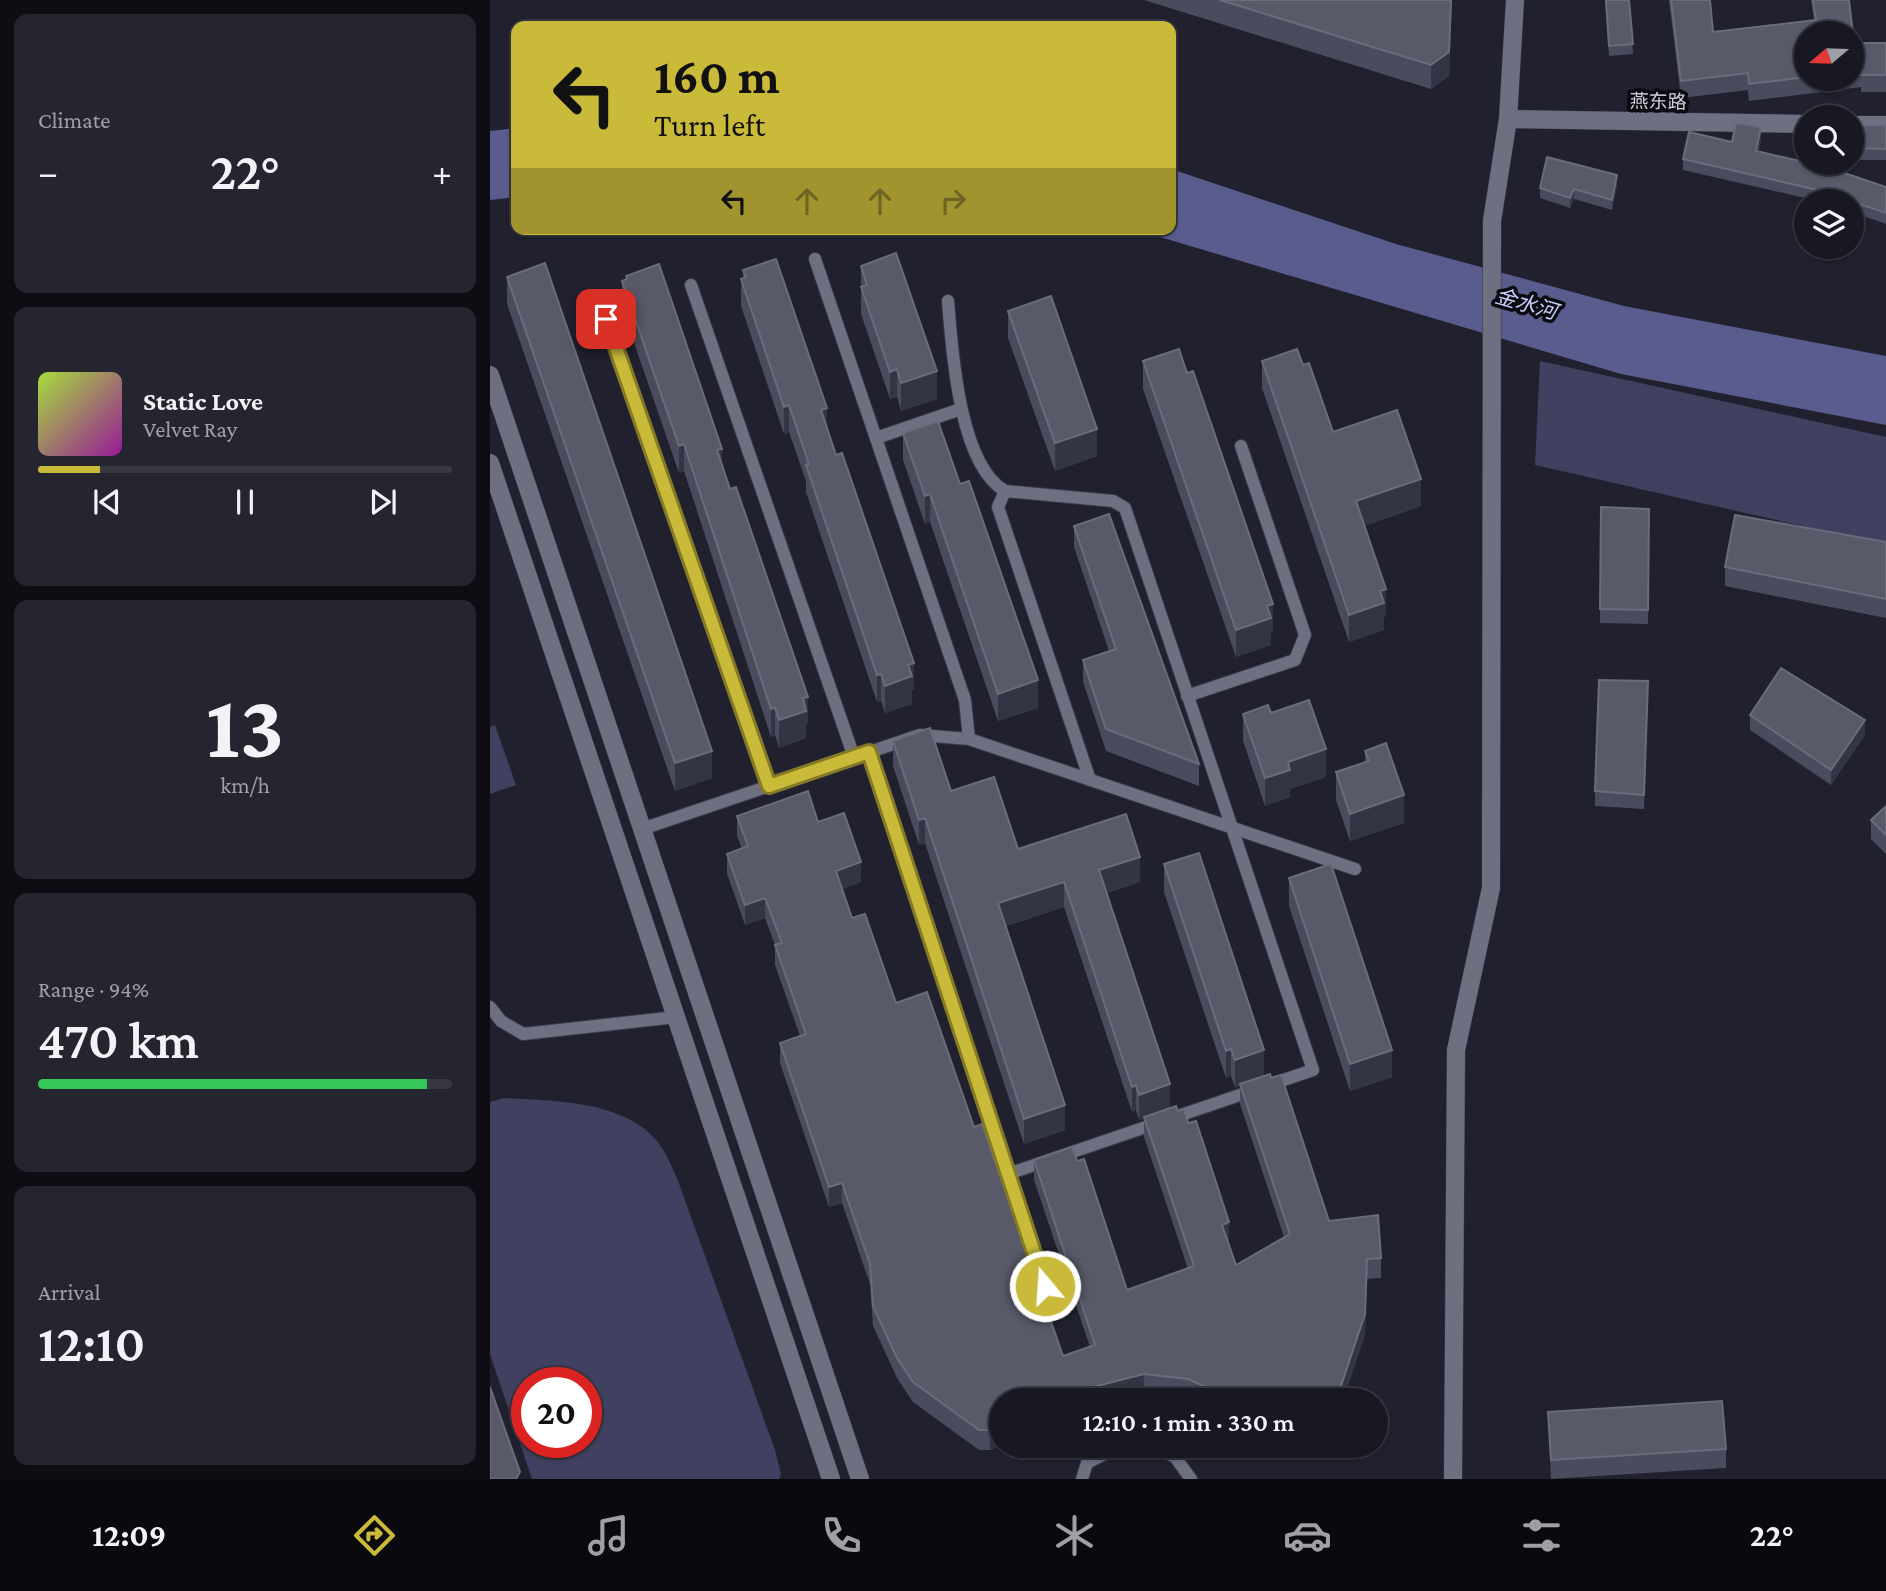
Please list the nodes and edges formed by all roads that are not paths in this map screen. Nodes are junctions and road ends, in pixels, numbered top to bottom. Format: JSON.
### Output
{"nodes":[{"id":1,"x":1515,"y":0,"type":"edge"},
{"id":2,"x":1508,"y":119,"type":"junction"},
{"id":3,"x":1794,"y":124,"type":"edge"},
{"id":4,"x":1864,"y":125,"type":"edge"},
{"id":5,"x":1886,"y":125,"type":"edge"},
{"id":6,"x":815,"y":259,"type":"dead end"},
{"id":7,"x":691,"y":285,"type":"dead end"},
{"id":8,"x":948,"y":301,"type":"dead end"},
{"id":9,"x":606,"y":319,"type":"dead end"},
{"id":10,"x":490,"y":375,"type":"edge"},
{"id":11,"x":961,"y":409,"type":"junction"},
{"id":12,"x":876,"y":438,"type":"junction"},
{"id":13,"x":1241,"y":446,"type":"dead end"},
{"id":14,"x":490,"y":463,"type":"edge"},
{"id":15,"x":1005,"y":491,"type":"junction"},
{"id":16,"x":1187,"y":696,"type":"junction"},
{"id":17,"x":969,"y":739,"type":"junction"},
{"id":18,"x":869,"y":752,"type":"junction"},
{"id":19,"x":854,"y":757,"type":"junction"},
{"id":20,"x":1090,"y":780,"type":"junction"},
{"id":21,"x":769,"y":786,"type":"junction"},
{"id":22,"x":1231,"y":828,"type":"junction"},
{"id":23,"x":642,"y":829,"type":"junction"},
{"id":24,"x":1355,"y":869,"type":"dead end"},
{"id":25,"x":490,"y":1007,"type":"edge"},
{"id":26,"x":676,"y":1017,"type":"junction"},
{"id":27,"x":1008,"y":1174,"type":"junction"},
{"id":28,"x":1053,"y":1308,"type":"dead end"},
{"id":29,"x":1095,"y":1458,"type":"edge"},
{"id":30,"x":1176,"y":1458,"type":"edge"},
{"id":31,"x":831,"y":1479,"type":"edge"},
{"id":32,"x":860,"y":1479,"type":"edge"},
{"id":33,"x":1082,"y":1479,"type":"edge"},
{"id":34,"x":1191,"y":1479,"type":"edge"},
{"id":35,"x":1453,"y":1479,"type":"edge"}],
"edges":[{"from":1,"to":2,"type":"street"},
{"from":2,"to":3,"type":"street","name":"燕东路"},
{"from":2,"to":35,"type":"street"},
{"from":4,"to":5,"type":"street"},
{"from":6,"to":12,"type":"lane"},
{"from":7,"to":19,"type":"lane"},
{"from":8,"to":11,"type":"lane"},
{"from":9,"to":21,"type":"lane"},
{"from":10,"to":23,"type":"street"},
{"from":11,"to":12,"type":"lane"},
{"from":11,"to":15,"type":"lane"},
{"from":12,"to":17,"type":"lane"},
{"from":13,"to":16,"type":"lane"},
{"from":14,"to":26,"type":"street"},
{"from":15,"to":16,"type":"lane"},
{"from":15,"to":20,"type":"lane"},
{"from":16,"to":22,"type":"lane"},
{"from":17,"to":18,"type":"lane"},
{"from":17,"to":20,"type":"lane"},
{"from":18,"to":19,"type":"lane"},
{"from":18,"to":27,"type":"lane"},
{"from":19,"to":21,"type":"lane"},
{"from":20,"to":22,"type":"lane"},
{"from":21,"to":23,"type":"lane"},
{"from":22,"to":24,"type":"lane"},
{"from":22,"to":27,"type":"lane"},
{"from":23,"to":32,"type":"street"},
{"from":25,"to":26,"type":"lane"},
{"from":26,"to":31,"type":"street"},
{"from":27,"to":28,"type":"lane"},
{"from":29,"to":33,"type":"lane"},
{"from":30,"to":34,"type":"lane"}]}
